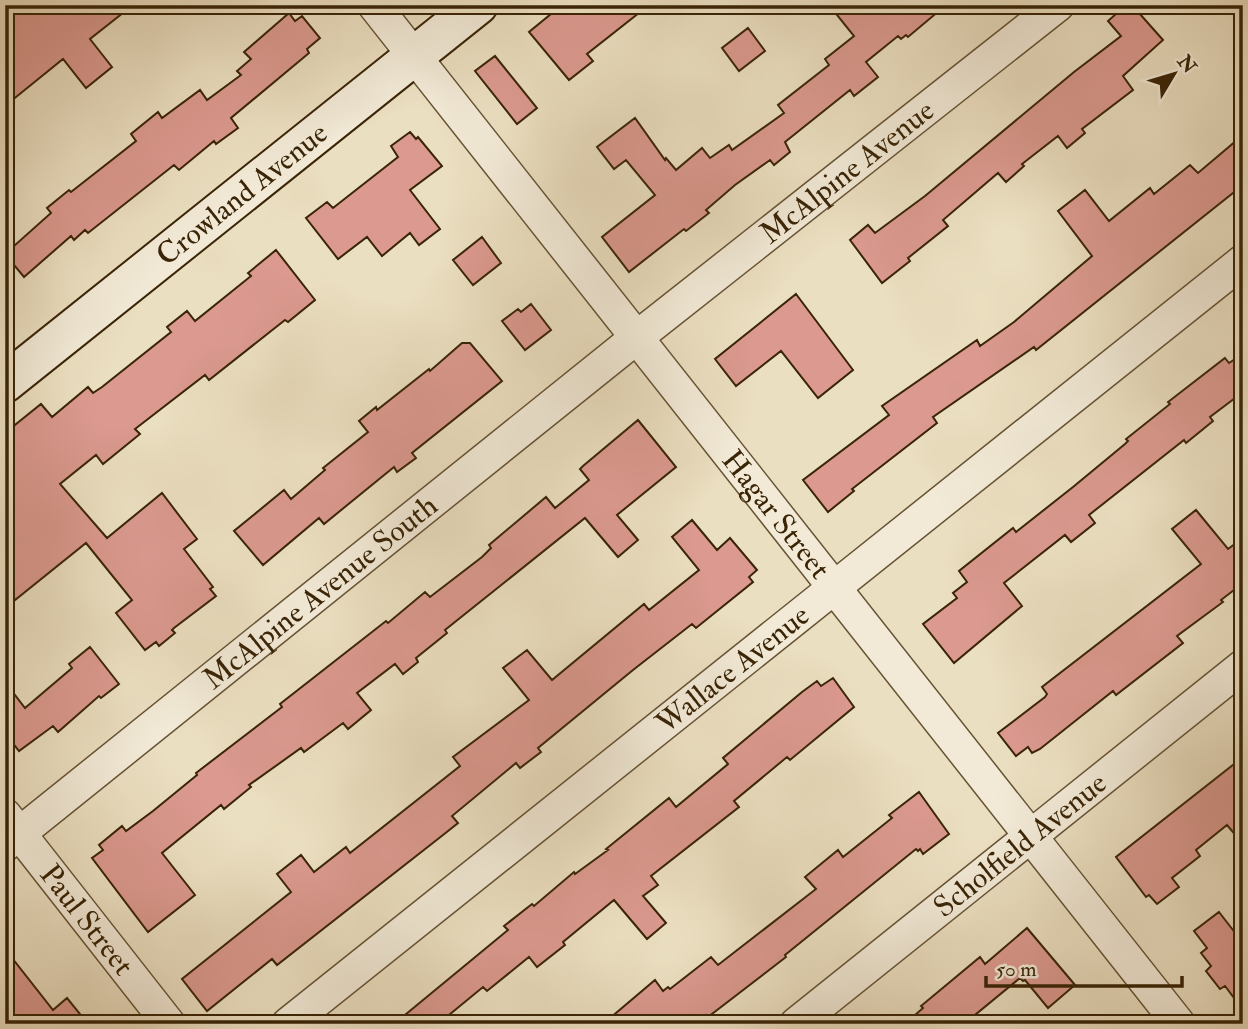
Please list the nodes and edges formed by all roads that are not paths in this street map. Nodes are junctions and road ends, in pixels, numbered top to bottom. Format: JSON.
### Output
{"nodes":[{"id":1,"x":374,"y":5,"type":"edge"},
{"id":2,"x":478,"y":5,"type":"edge"},
{"id":3,"x":1058,"y":5,"type":"edge"},
{"id":4,"x":414,"y":56,"type":"junction"},
{"id":5,"x":1243,"y":261,"type":"edge"},
{"id":6,"x":636,"y":338,"type":"junction"},
{"id":7,"x":5,"y":383,"type":"edge"},
{"id":8,"x":835,"y":587,"type":"junction"},
{"id":9,"x":1243,"y":666,"type":"edge"},
{"id":10,"x":10,"y":831,"type":"edge"},
{"id":11,"x":1031,"y":837,"type":"junction"},
{"id":12,"x":169,"y":1024,"type":"edge"},
{"id":13,"x":288,"y":1024,"type":"edge"},
{"id":14,"x":796,"y":1024,"type":"edge"},
{"id":15,"x":1180,"y":1024,"type":"edge"}],
"edges":[{"from":1,"to":4,"type":"street","name":"Hagar Street"},
{"from":2,"to":4,"type":"main road","name":"Crowland Avenue"},
{"from":3,"to":6,"type":"street","name":"McAlpine Avenue"},
{"from":4,"to":6,"type":"street","name":"Hagar Street"},
{"from":4,"to":7,"type":"main road","name":"Crowland Avenue"},
{"from":5,"to":8,"type":"street","name":"Wallace Avenue"},
{"from":6,"to":8,"type":"street","name":"Hagar Street"},
{"from":6,"to":10,"type":"street","name":"McAlpine Avenue South"},
{"from":8,"to":11,"type":"street","name":"Hagar Street"},
{"from":8,"to":13,"type":"street","name":"Wallace Avenue"},
{"from":9,"to":11,"type":"street","name":"Scholfield Avenue"},
{"from":10,"to":12,"type":"street","name":"Paul Street"},
{"from":11,"to":14,"type":"street","name":"Scholfield Avenue"},
{"from":11,"to":15,"type":"street","name":"Hagar Street"}]}
